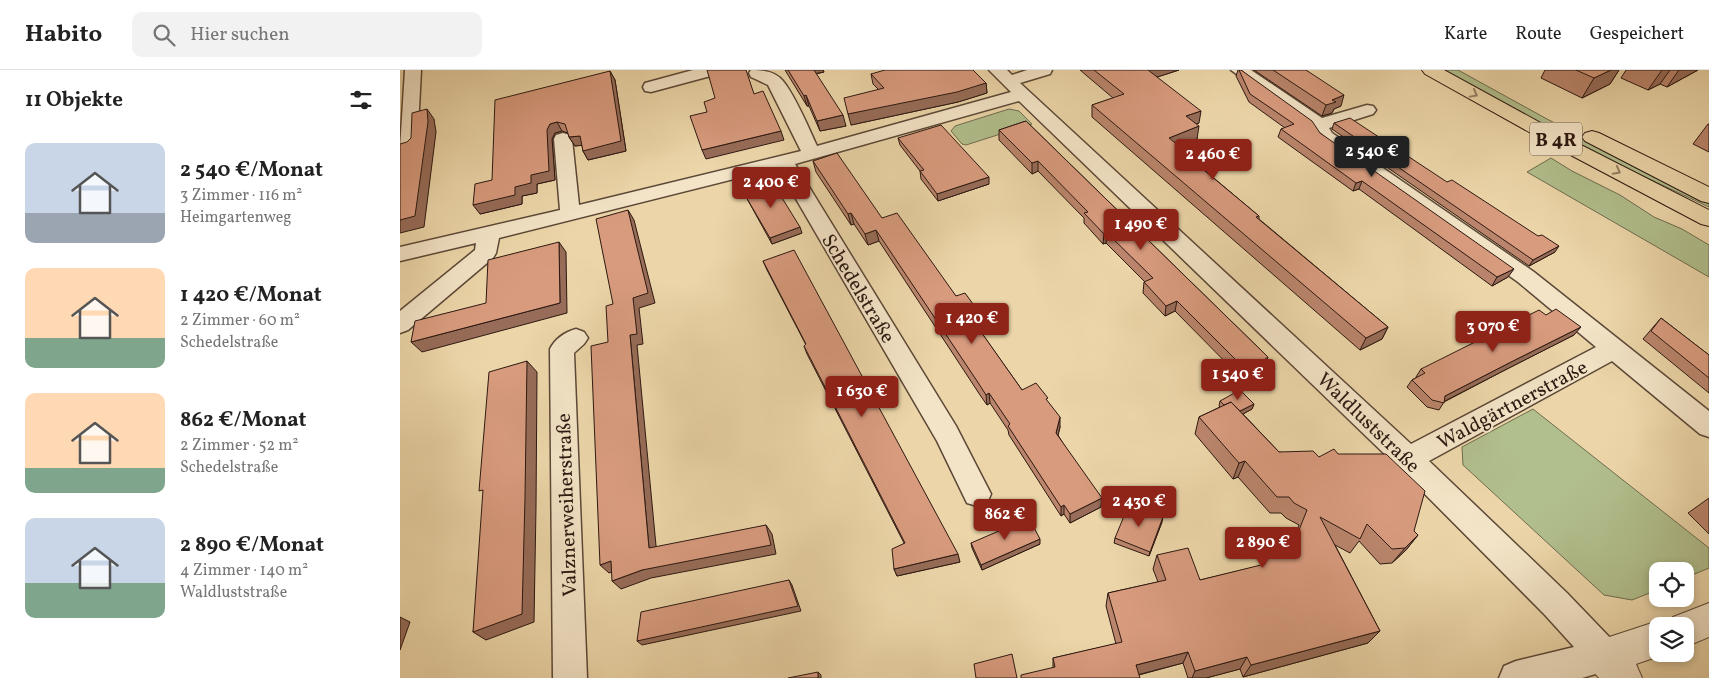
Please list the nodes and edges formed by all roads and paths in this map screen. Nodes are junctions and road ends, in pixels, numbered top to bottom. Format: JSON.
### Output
{"nodes":[{"id":1,"x":414,"y":70,"type":"edge"},
{"id":2,"x":712,"y":70,"type":"edge"},
{"id":3,"x":1044,"y":70,"type":"edge"},
{"id":4,"x":1239,"y":70,"type":"edge"},
{"id":5,"x":1431,"y":70,"type":"edge"},
{"id":6,"x":1466,"y":70,"type":"edge"},
{"id":7,"x":757,"y":73,"type":"dead end"},
{"id":8,"x":1009,"y":81,"type":"edge"},
{"id":9,"x":651,"y":87,"type":"dead end"},
{"id":10,"x":1367,"y":110,"type":"dead end"},
{"id":11,"x":1319,"y":126,"type":"junction"},
{"id":12,"x":563,"y":139,"type":"dead end"},
{"id":13,"x":408,"y":147,"type":"edge"},
{"id":14,"x":812,"y":154,"type":"junction"},
{"id":15,"x":784,"y":161,"type":"junction"},
{"id":16,"x":1709,"y":196,"type":"edge"},
{"id":17,"x":570,"y":212,"type":"junction"},
{"id":18,"x":1709,"y":219,"type":"edge"},
{"id":19,"x":489,"y":233,"type":"junction"},
{"id":20,"x":400,"y":254,"type":"edge"},
{"id":21,"x":400,"y":324,"type":"edge"},
{"id":22,"x":576,"y":338,"type":"dead end"},
{"id":23,"x":1615,"y":348,"type":"junction"},
{"id":24,"x":1709,"y":426,"type":"edge"},
{"id":25,"x":1408,"y":459,"type":"junction"},
{"id":26,"x":977,"y":494,"type":"dead end"},
{"id":27,"x":1709,"y":620,"type":"edge"},
{"id":28,"x":1694,"y":626,"type":"edge"},
{"id":29,"x":1649,"y":645,"type":"edge"},
{"id":30,"x":1614,"y":667,"type":"edge"},
{"id":31,"x":570,"y":678,"type":"edge"},
{"id":32,"x":1516,"y":678,"type":"edge"}],
"edges":[{"from":1,"to":13,"type":"street"},
{"from":2,"to":9,"type":"street"},
{"from":3,"to":8,"type":"street"},
{"from":4,"to":11,"type":"street"},
{"from":5,"to":18,"type":"main road","number":"B 4R","one_way":true},
{"from":6,"to":16,"type":"main road","number":"B 4R"},
{"from":7,"to":14,"type":"street"},
{"from":8,"to":14,"type":"street"},
{"from":8,"to":25,"type":"street","name":"Waldluststraße"},
{"from":10,"to":11,"type":"street"},
{"from":11,"to":23,"type":"street"},
{"from":12,"to":17,"type":"street"},
{"from":14,"to":15,"type":"street"},
{"from":15,"to":17,"type":"street"},
{"from":15,"to":26,"type":"street","name":"Schedelstraße"},
{"from":17,"to":19,"type":"street"},
{"from":19,"to":20,"type":"street"},
{"from":19,"to":21,"type":"street"},
{"from":22,"to":31,"type":"street","name":"Valznerweiherstraße"},
{"from":23,"to":24,"type":"street"},
{"from":23,"to":25,"type":"street","name":"Waldgärtnerstraße"},
{"from":25,"to":30,"type":"street","name":"Waldluststraße"},
{"from":27,"to":28,"type":"street"},
{"from":29,"to":30,"type":"street"},
{"from":30,"to":32,"type":"street"}]}
